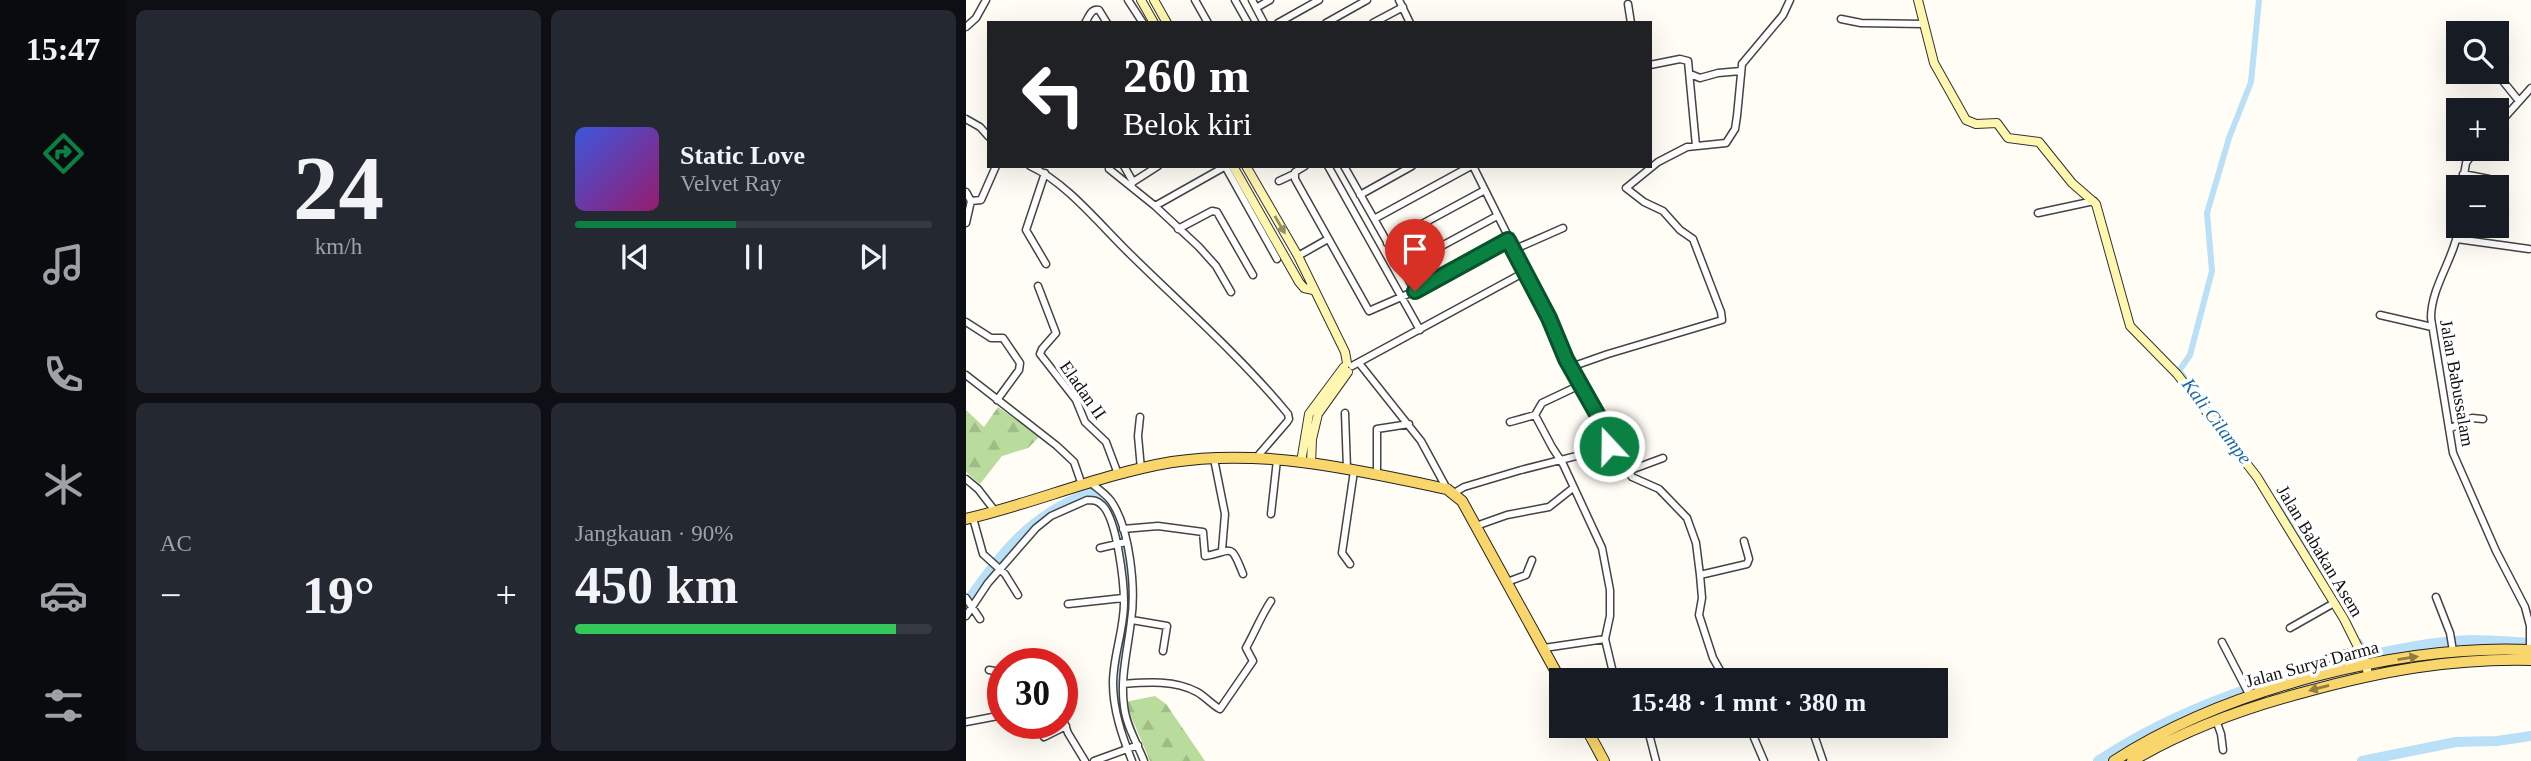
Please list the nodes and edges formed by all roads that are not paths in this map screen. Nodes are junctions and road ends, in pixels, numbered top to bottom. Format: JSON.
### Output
{"nodes":[{"id":1,"x":986,"y":0,"type":"edge"},
{"id":2,"x":1128,"y":0,"type":"edge"},
{"id":3,"x":1141,"y":0,"type":"edge"},
{"id":4,"x":1154,"y":0,"type":"edge"},
{"id":5,"x":1195,"y":0,"type":"edge"},
{"id":6,"x":1235,"y":0,"type":"edge"},
{"id":7,"x":1252,"y":0,"type":"edge"},
{"id":8,"x":1270,"y":0,"type":"edge"},
{"id":9,"x":1319,"y":0,"type":"edge"},
{"id":10,"x":1367,"y":0,"type":"edge"},
{"id":11,"x":1790,"y":0,"type":"edge"},
{"id":12,"x":1918,"y":0,"type":"edge"},
{"id":13,"x":1401,"y":3,"type":"edge"},
{"id":14,"x":1628,"y":5,"type":"dead end"},
{"id":15,"x":1256,"y":8,"type":"junction"},
{"id":16,"x":1841,"y":19,"type":"dead end"},
{"id":17,"x":1086,"y":21,"type":"edge"},
{"id":18,"x":1106,"y":21,"type":"edge"},
{"id":19,"x":1142,"y":21,"type":"edge"},
{"id":20,"x":1153,"y":21,"type":"edge"},
{"id":21,"x":1166,"y":21,"type":"edge"},
{"id":22,"x":1207,"y":21,"type":"edge"},
{"id":23,"x":1247,"y":21,"type":"edge"},
{"id":24,"x":1263,"y":21,"type":"edge"},
{"id":25,"x":1282,"y":21,"type":"edge"},
{"id":26,"x":1330,"y":21,"type":"edge"},
{"id":27,"x":1376,"y":21,"type":"edge"},
{"id":28,"x":1409,"y":21,"type":"edge"},
{"id":29,"x":1631,"y":21,"type":"edge"},
{"id":30,"x":1923,"y":24,"type":"junction"},
{"id":31,"x":966,"y":27,"type":"edge"},
{"id":32,"x":1652,"y":65,"type":"edge"},
{"id":33,"x":1741,"y":71,"type":"junction"},
{"id":34,"x":1690,"y":74,"type":"junction"},
{"id":35,"x":2505,"y":84,"type":"edge"},
{"id":36,"x":2531,"y":88,"type":"edge"},
{"id":37,"x":2519,"y":101,"type":"junction"},
{"id":38,"x":2509,"y":112,"type":"edge"},
{"id":39,"x":966,"y":119,"type":"edge"},
{"id":40,"x":987,"y":135,"type":"edge"},
{"id":41,"x":1696,"y":146,"type":"junction"},
{"id":42,"x":2468,"y":161,"type":"edge"},
{"id":43,"x":1652,"y":167,"type":"edge"},
{"id":44,"x":995,"y":168,"type":"edge"},
{"id":45,"x":1034,"y":168,"type":"edge"},
{"id":46,"x":1125,"y":168,"type":"edge"},
{"id":47,"x":1154,"y":168,"type":"edge"},
{"id":48,"x":1222,"y":168,"type":"edge"},
{"id":49,"x":1227,"y":168,"type":"edge"},
{"id":50,"x":1234,"y":168,"type":"edge"},
{"id":51,"x":1247,"y":168,"type":"edge"},
{"id":52,"x":1302,"y":168,"type":"edge"},
{"id":53,"x":1329,"y":168,"type":"edge"},
{"id":54,"x":1408,"y":168,"type":"edge"},
{"id":55,"x":1468,"y":168,"type":"edge"},
{"id":56,"x":1473,"y":168,"type":"edge"},
{"id":57,"x":1651,"y":168,"type":"edge"},
{"id":58,"x":1109,"y":169,"type":"dead end"},
{"id":59,"x":1347,"y":171,"type":"edge"},
{"id":60,"x":1045,"y":173,"type":"junction"},
{"id":61,"x":1294,"y":174,"type":"junction"},
{"id":62,"x":2463,"y":174,"type":"joint"},
{"id":63,"x":2470,"y":175,"type":"edge"},
{"id":64,"x":1279,"y":181,"type":"dead end"},
{"id":65,"x":1131,"y":184,"type":"junction"},
{"id":66,"x":1338,"y":184,"type":"junction"},
{"id":67,"x":1485,"y":190,"type":"junction"},
{"id":68,"x":966,"y":192,"type":"edge"},
{"id":69,"x":1360,"y":195,"type":"junction"},
{"id":70,"x":971,"y":201,"type":"junction"},
{"id":71,"x":2094,"y":201,"type":"junction"},
{"id":72,"x":1155,"y":206,"type":"junction"},
{"id":73,"x":2038,"y":213,"type":"dead end"},
{"id":74,"x":1497,"y":216,"type":"junction"},
{"id":75,"x":1374,"y":219,"type":"junction"},
{"id":76,"x":966,"y":223,"type":"edge"},
{"id":77,"x":1563,"y":228,"type":"dead end"},
{"id":78,"x":1178,"y":229,"type":"junction"},
{"id":79,"x":1328,"y":239,"type":"junction"},
{"id":80,"x":2457,"y":239,"type":"joint"},
{"id":81,"x":1508,"y":240,"type":"junction"},
{"id":82,"x":1387,"y":243,"type":"junction"},
{"id":83,"x":2529,"y":249,"type":"edge"},
{"id":84,"x":1514,"y":250,"type":"junction"},
{"id":85,"x":1298,"y":256,"type":"junction"},
{"id":86,"x":1277,"y":259,"type":"dead end"},
{"id":87,"x":1046,"y":264,"type":"dead end"},
{"id":88,"x":1401,"y":268,"type":"junction"},
{"id":89,"x":1525,"y":272,"type":"junction"},
{"id":90,"x":1253,"y":275,"type":"dead end"},
{"id":91,"x":1038,"y":286,"type":"dead end"},
{"id":92,"x":1313,"y":290,"type":"junction"},
{"id":93,"x":1415,"y":291,"type":"junction"},
{"id":94,"x":1231,"y":292,"type":"dead end"},
{"id":95,"x":1401,"y":297,"type":"junction"},
{"id":96,"x":2380,"y":315,"type":"dead end"},
{"id":97,"x":966,"y":322,"type":"edge"},
{"id":98,"x":2432,"y":327,"type":"junction"},
{"id":99,"x":1420,"y":330,"type":"junction"},
{"id":100,"x":1350,"y":366,"type":"junction"},
{"id":101,"x":1571,"y":368,"type":"junction"},
{"id":102,"x":966,"y":375,"type":"edge"},
{"id":103,"x":1580,"y":384,"type":"junction"},
{"id":104,"x":997,"y":400,"type":"junction"},
{"id":105,"x":1345,"y":413,"type":"dead end"},
{"id":106,"x":1535,"y":415,"type":"junction"},
{"id":107,"x":1140,"y":417,"type":"dead end"},
{"id":108,"x":2483,"y":419,"type":"dead end"},
{"id":109,"x":1510,"y":422,"type":"dead end"},
{"id":110,"x":1409,"y":424,"type":"junction"},
{"id":111,"x":2449,"y":429,"type":"junction"},
{"id":112,"x":1634,"y":432,"type":"dead end"},
{"id":113,"x":1614,"y":444,"type":"junction"},
{"id":114,"x":1256,"y":458,"type":"junction"},
{"id":115,"x":1663,"y":458,"type":"dead end"},
{"id":116,"x":1214,"y":459,"type":"junction"},
{"id":117,"x":1277,"y":460,"type":"junction"},
{"id":118,"x":1560,"y":460,"type":"junction"},
{"id":119,"x":1306,"y":463,"type":"junction"},
{"id":120,"x":1141,"y":469,"type":"junction"},
{"id":121,"x":1351,"y":470,"type":"junction"},
{"id":122,"x":1628,"y":471,"type":"junction"},
{"id":123,"x":1118,"y":474,"type":"junction"},
{"id":124,"x":1377,"y":475,"type":"junction"},
{"id":125,"x":966,"y":479,"type":"edge"},
{"id":126,"x":1086,"y":484,"type":"junction"},
{"id":127,"x":1573,"y":488,"type":"junction"},
{"id":128,"x":1450,"y":491,"type":"junction"},
{"id":129,"x":995,"y":511,"type":"junction"},
{"id":130,"x":1271,"y":514,"type":"dead end"},
{"id":131,"x":969,"y":518,"type":"edge"},
{"id":132,"x":1476,"y":526,"type":"junction"},
{"id":133,"x":1123,"y":529,"type":"junction"},
{"id":134,"x":1744,"y":541,"type":"dead end"},
{"id":135,"x":1121,"y":544,"type":"junction"},
{"id":136,"x":1100,"y":548,"type":"dead end"},
{"id":137,"x":1222,"y":550,"type":"junction"},
{"id":138,"x":1532,"y":560,"type":"dead end"},
{"id":139,"x":1350,"y":564,"type":"dead end"},
{"id":140,"x":997,"y":567,"type":"junction"},
{"id":141,"x":1243,"y":574,"type":"dead end"},
{"id":142,"x":1700,"y":575,"type":"junction"},
{"id":143,"x":1507,"y":582,"type":"junction"},
{"id":144,"x":1018,"y":595,"type":"dead end"},
{"id":145,"x":2436,"y":597,"type":"dead end"},
{"id":146,"x":1123,"y":598,"type":"junction"},
{"id":147,"x":1271,"y":601,"type":"dead end"},
{"id":148,"x":969,"y":602,"type":"edge"},
{"id":149,"x":2334,"y":603,"type":"junction"},
{"id":150,"x":1068,"y":604,"type":"dead end"},
{"id":151,"x":966,"y":616,"type":"edge"},
{"id":152,"x":979,"y":619,"type":"dead end"},
{"id":153,"x":1132,"y":620,"type":"junction"},
{"id":154,"x":2290,"y":628,"type":"dead end"},
{"id":155,"x":2531,"y":637,"type":"edge"},
{"id":156,"x":1605,"y":639,"type":"junction"},
{"id":157,"x":2222,"y":642,"type":"dead end"},
{"id":158,"x":1544,"y":648,"type":"junction"},
{"id":159,"x":2452,"y":650,"type":"junction"},
{"id":160,"x":1163,"y":651,"type":"dead end"},
{"id":161,"x":2360,"y":651,"type":"junction"},
{"id":162,"x":2530,"y":654,"type":"edge"},
{"id":163,"x":2366,"y":666,"type":"junction"},
{"id":164,"x":2323,"y":667,"type":"junction"},
{"id":165,"x":1554,"y":668,"type":"edge"},
{"id":166,"x":1612,"y":668,"type":"edge"},
{"id":167,"x":1719,"y":668,"type":"edge"},
{"id":168,"x":1123,"y":684,"type":"junction"},
{"id":169,"x":2249,"y":695,"type":"junction"},
{"id":170,"x":987,"y":718,"type":"edge"},
{"id":171,"x":2216,"y":720,"type":"junction"},
{"id":172,"x":966,"y":722,"type":"edge"},
{"id":173,"x":1592,"y":738,"type":"edge"},
{"id":174,"x":1650,"y":738,"type":"edge"},
{"id":175,"x":1754,"y":738,"type":"edge"},
{"id":176,"x":1815,"y":738,"type":"edge"},
{"id":177,"x":1073,"y":739,"type":"edge"},
{"id":178,"x":1132,"y":747,"type":"junction"},
{"id":179,"x":2223,"y":750,"type":"dead end"},
{"id":180,"x":1085,"y":761,"type":"edge"},
{"id":181,"x":1094,"y":761,"type":"edge"},
{"id":182,"x":1132,"y":761,"type":"edge"},
{"id":183,"x":1144,"y":761,"type":"edge"},
{"id":184,"x":1604,"y":761,"type":"edge"},
{"id":185,"x":1656,"y":761,"type":"edge"},
{"id":186,"x":1764,"y":761,"type":"edge"},
{"id":187,"x":1823,"y":761,"type":"edge"},
{"id":188,"x":2114,"y":761,"type":"edge"},
{"id":189,"x":2132,"y":761,"type":"edge"}],
"edges":[{"from":1,"to":31,"type":"street"},
{"from":2,"to":19,"type":"street"},
{"from":3,"to":20,"type":"street"},
{"from":4,"to":21,"type":"street"},
{"from":5,"to":22,"type":"street"},
{"from":6,"to":23,"type":"street"},
{"from":7,"to":15,"type":"street"},
{"from":8,"to":15,"type":"street"},
{"from":9,"to":25,"type":"street"},
{"from":10,"to":26,"type":"street"},
{"from":11,"to":33,"type":"street"},
{"from":12,"to":30,"type":"street"},
{"from":13,"to":27,"type":"street"},
{"from":13,"to":28,"type":"street"},
{"from":14,"to":29,"type":"street"},
{"from":15,"to":24,"type":"street"},
{"from":16,"to":30,"type":"street"},
{"from":17,"to":18,"type":"street"},
{"from":30,"to":71,"type":"street"},
{"from":32,"to":34,"type":"street"},
{"from":33,"to":34,"type":"street"},
{"from":33,"to":41,"type":"street"},
{"from":34,"to":41,"type":"street"},
{"from":35,"to":37,"type":"street"},
{"from":36,"to":37,"type":"street"},
{"from":37,"to":38,"type":"street"},
{"from":39,"to":40,"type":"street"},
{"from":41,"to":43,"type":"street"},
{"from":42,"to":62,"type":"street"},
{"from":44,"to":70,"type":"street"},
{"from":45,"to":60,"type":"street"},
{"from":46,"to":65,"type":"street"},
{"from":47,"to":65,"type":"street"},
{"from":48,"to":72,"type":"street"},
{"from":49,"to":86,"type":"street"},
{"from":50,"to":92,"type":"street"},
{"from":51,"to":85,"type":"street","one_way":true},
{"from":52,"to":61,"type":"street"},
{"from":53,"to":66,"type":"street"},
{"from":54,"to":69,"type":"street"},
{"from":55,"to":75,"type":"street"},
{"from":56,"to":67,"type":"street"},
{"from":57,"to":101,"type":"street"},
{"from":58,"to":65,"type":"street"},
{"from":59,"to":66,"type":"street"},
{"from":59,"to":69,"type":"street"},
{"from":60,"to":87,"type":"street"},
{"from":60,"to":114,"type":"street"},
{"from":61,"to":64,"type":"street"},
{"from":61,"to":79,"type":"street"},
{"from":62,"to":63,"type":"street"},
{"from":65,"to":72,"type":"street"},
{"from":66,"to":95,"type":"street"},
{"from":67,"to":74,"type":"street"},
{"from":67,"to":82,"type":"street"},
{"from":68,"to":70,"type":"street"},
{"from":69,"to":75,"type":"street"},
{"from":70,"to":76,"type":"street"},
{"from":71,"to":73,"type":"street"},
{"from":71,"to":149,"type":"street","name":"Jalan Babakan Asem"},
{"from":72,"to":78,"type":"street"},
{"from":74,"to":81,"type":"street"},
{"from":74,"to":88,"type":"street"},
{"from":75,"to":82,"type":"street"},
{"from":77,"to":84,"type":"street"},
{"from":78,"to":90,"type":"street"},
{"from":78,"to":94,"type":"street"},
{"from":79,"to":85,"type":"street"},
{"from":79,"to":95,"type":"street"},
{"from":80,"to":83,"type":"street"},
{"from":80,"to":98,"type":"street","name":"Jalan Babussalam"},
{"from":81,"to":84,"type":"street"},
{"from":81,"to":93,"type":"street"},
{"from":82,"to":88,"type":"street"},
{"from":84,"to":89,"type":"street"},
{"from":85,"to":92,"type":"street"},
{"from":88,"to":93,"type":"street"},
{"from":89,"to":99,"type":"street"},
{"from":89,"to":101,"type":"street"},
{"from":91,"to":123,"type":"street","name":"Eladan II"},
{"from":92,"to":100,"type":"street"},
{"from":93,"to":95,"type":"street"},
{"from":95,"to":99,"type":"street"},
{"from":96,"to":98,"type":"street"},
{"from":97,"to":104,"type":"street"},
{"from":98,"to":111,"type":"street","name":"Jalan Babussalam"},
{"from":99,"to":100,"type":"street"},
{"from":100,"to":110,"type":"street"},
{"from":100,"to":119,"type":"street"},
{"from":101,"to":103,"type":"street"},
{"from":102,"to":104,"type":"street"},
{"from":103,"to":106,"type":"street"},
{"from":103,"to":113,"type":"street"},
{"from":104,"to":126,"type":"street"},
{"from":105,"to":121,"type":"street"},
{"from":106,"to":109,"type":"street"},
{"from":106,"to":118,"type":"street"},
{"from":107,"to":120,"type":"street"},
{"from":108,"to":111,"type":"street"},
{"from":110,"to":124,"type":"street"},
{"from":110,"to":128,"type":"street"},
{"from":111,"to":155,"type":"street","name":"Jalan Babussalam"},
{"from":112,"to":113,"type":"street"},
{"from":113,"to":118,"type":"street"},
{"from":113,"to":122,"type":"street"},
{"from":114,"to":116,"type":"main road"},
{"from":114,"to":117,"type":"main road"},
{"from":115,"to":122,"type":"street"},
{"from":116,"to":120,"type":"main road"},
{"from":116,"to":137,"type":"street"},
{"from":117,"to":119,"type":"main road"},
{"from":117,"to":130,"type":"street"},
{"from":118,"to":127,"type":"street"},
{"from":118,"to":128,"type":"street"},
{"from":119,"to":121,"type":"main road"},
{"from":120,"to":123,"type":"main road"},
{"from":121,"to":124,"type":"main road"},
{"from":121,"to":139,"type":"street"},
{"from":122,"to":142,"type":"street"},
{"from":123,"to":126,"type":"main road"},
{"from":124,"to":128,"type":"main road"},
{"from":125,"to":129,"type":"street"},
{"from":126,"to":129,"type":"main road"},
{"from":126,"to":133,"type":"street"},
{"from":127,"to":132,"type":"street"},
{"from":127,"to":156,"type":"street"},
{"from":128,"to":132,"type":"main road"},
{"from":129,"to":131,"type":"main road"},
{"from":131,"to":140,"type":"street"},
{"from":132,"to":143,"type":"main road"},
{"from":133,"to":135,"type":"street"},
{"from":133,"to":137,"type":"street"},
{"from":134,"to":142,"type":"street"},
{"from":135,"to":136,"type":"street"},
{"from":135,"to":140,"type":"street"},
{"from":135,"to":146,"type":"street"},
{"from":135,"to":153,"type":"street"},
{"from":137,"to":141,"type":"street"},
{"from":138,"to":143,"type":"street"},
{"from":140,"to":144,"type":"street"},
{"from":140,"to":148,"type":"street"},
{"from":142,"to":167,"type":"street"},
{"from":143,"to":158,"type":"main road"},
{"from":145,"to":159,"type":"street"},
{"from":146,"to":150,"type":"street"},
{"from":146,"to":178,"type":"street"},
{"from":147,"to":168,"type":"street"},
{"from":148,"to":151,"type":"street"},
{"from":148,"to":152,"type":"street"},
{"from":149,"to":154,"type":"street"},
{"from":149,"to":161,"type":"street","name":"Jalan Babakan Asem"},
{"from":153,"to":160,"type":"street"},
{"from":153,"to":168,"type":"street"},
{"from":155,"to":162,"type":"street","name":"Jalan Babussalam"},
{"from":156,"to":158,"type":"street"},
{"from":156,"to":166,"type":"street"},
{"from":157,"to":169,"type":"street"},
{"from":158,"to":165,"type":"main road"},
{"from":159,"to":162,"type":"main road","name":"Jalan Surya Darma"},
{"from":163,"to":159,"type":"main road","name":"Jalan Surya Darma","one_way":true},
{"from":161,"to":163,"type":"street","name":"Jalan Babakan Asem"},
{"from":161,"to":164,"type":"street"},
{"from":162,"to":163,"type":"main road","name":"Jalan Surya Darma"},
{"from":163,"to":164,"type":"main road","name":"Jalan Surya Darma"},
{"from":163,"to":171,"type":"main road","name":"Jalan Surya Darma","one_way":true},
{"from":164,"to":169,"type":"main road","name":"Jalan Surya Darma"},
{"from":168,"to":178,"type":"street"},
{"from":169,"to":188,"type":"main road","name":"Jalan Surya Darma"},
{"from":170,"to":172,"type":"street"},
{"from":171,"to":179,"type":"street"},
{"from":171,"to":189,"type":"main road","name":"Jalan Surya Darma"},
{"from":173,"to":184,"type":"main road"},
{"from":174,"to":185,"type":"street"},
{"from":175,"to":186,"type":"street"},
{"from":176,"to":187,"type":"street"},
{"from":177,"to":180,"type":"street"},
{"from":178,"to":181,"type":"street"},
{"from":178,"to":182,"type":"street"},
{"from":178,"to":183,"type":"street"}]}
